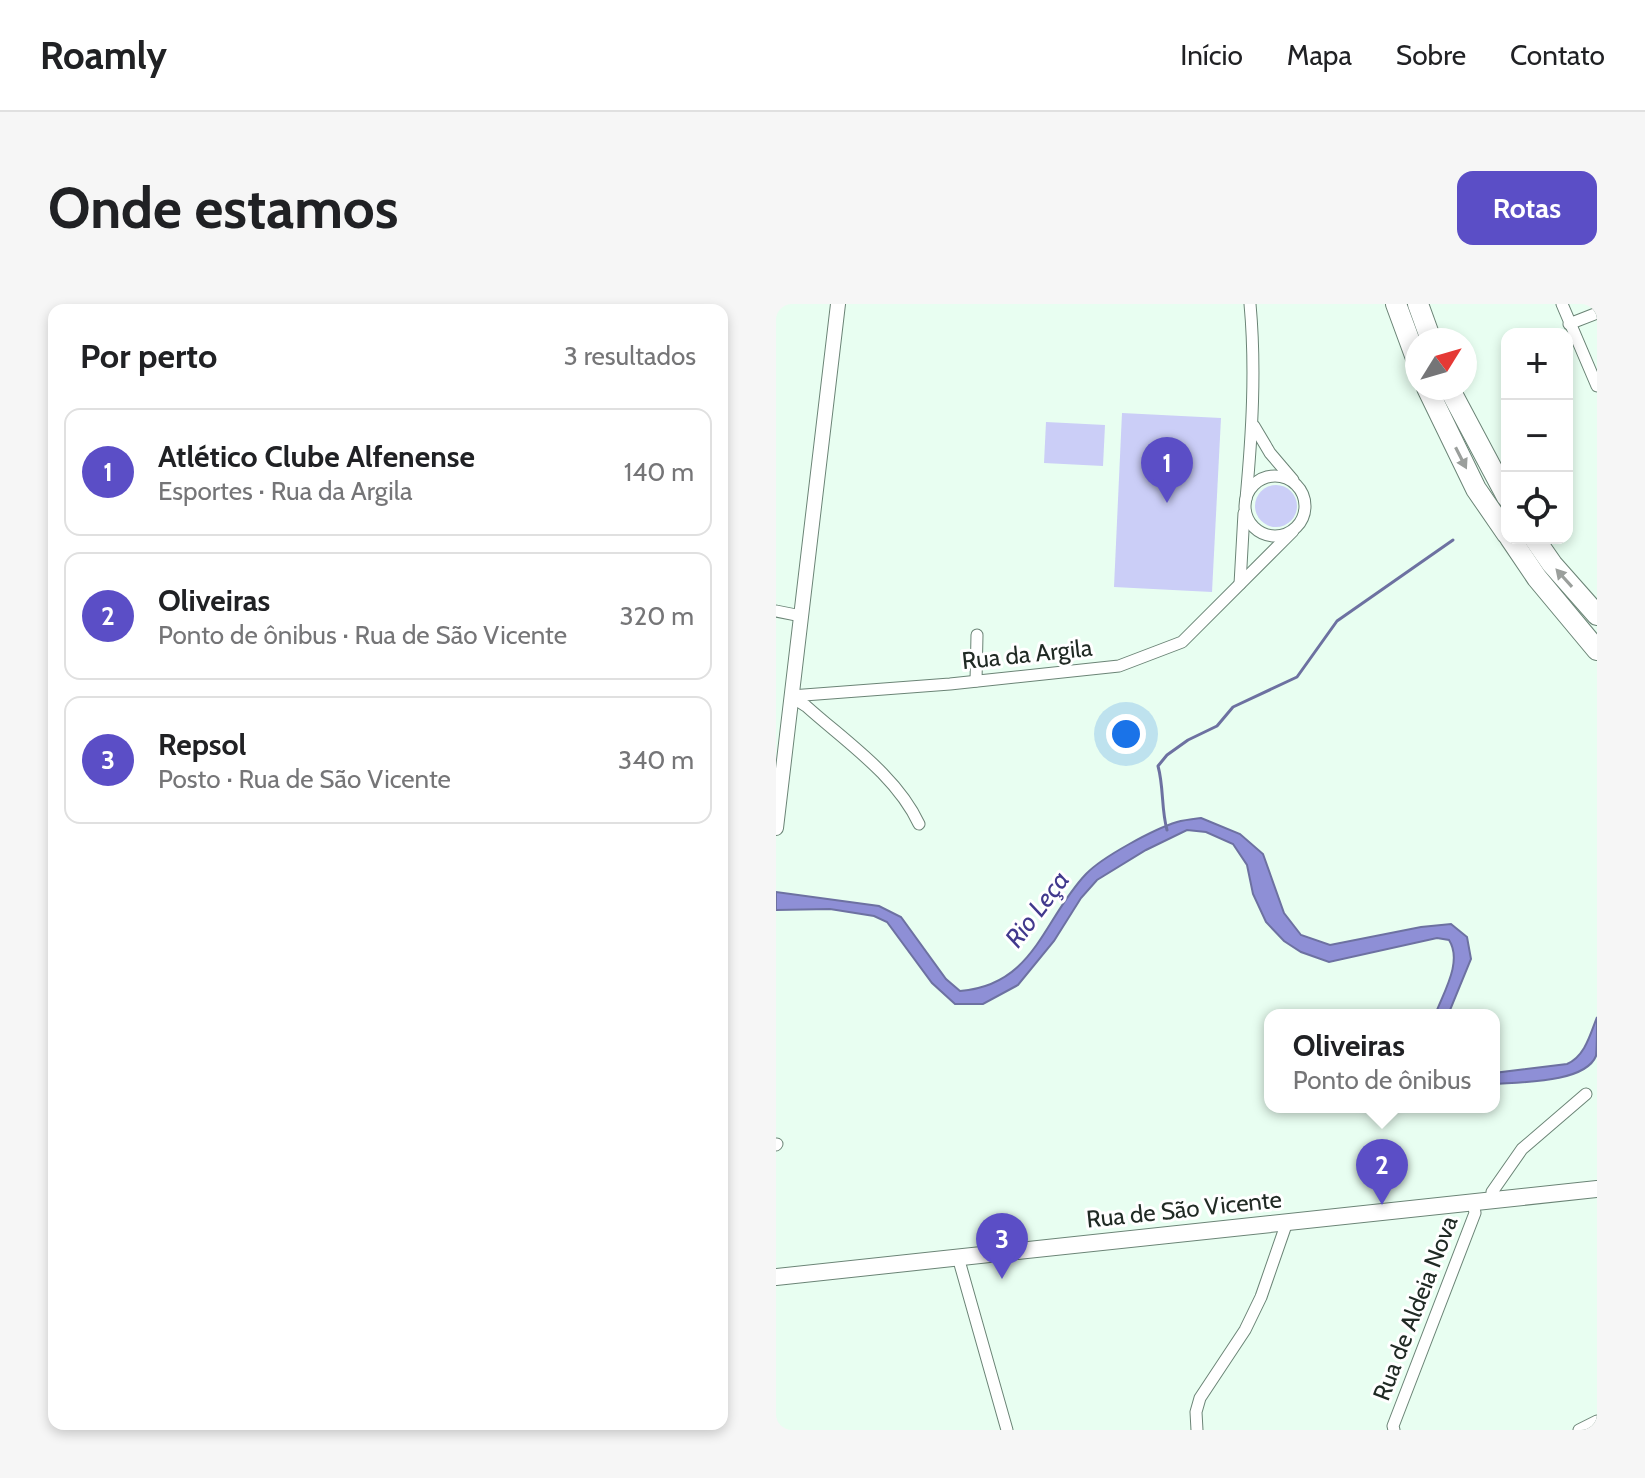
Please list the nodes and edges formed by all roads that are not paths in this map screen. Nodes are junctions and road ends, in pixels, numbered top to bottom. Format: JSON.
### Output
{"nodes":[{"id":1,"x":838,"y":304,"type":"edge"},
{"id":2,"x":1250,"y":304,"type":"edge"},
{"id":3,"x":1396,"y":304,"type":"edge"},
{"id":4,"x":1418,"y":304,"type":"edge"},
{"id":5,"x":1562,"y":304,"type":"edge"},
{"id":6,"x":1597,"y":313,"type":"edge"},
{"id":7,"x":1569,"y":324,"type":"junction"},
{"id":8,"x":1405,"y":328,"type":"edge"},
{"id":9,"x":1427,"y":328,"type":"edge"},
{"id":10,"x":1597,"y":386,"type":"edge"},
{"id":11,"x":1433,"y":400,"type":"edge"},
{"id":12,"x":1455,"y":400,"type":"edge"},
{"id":13,"x":1253,"y":426,"type":"junction"},
{"id":14,"x":1501,"y":486,"type":"edge"},
{"id":15,"x":1299,"y":488,"type":"junction"},
{"id":16,"x":1245,"y":504,"type":"junction"},
{"id":17,"x":1501,"y":526,"type":"edge"},
{"id":18,"x":1293,"y":531,"type":"junction"},
{"id":19,"x":1514,"y":544,"type":"edge"},
{"id":20,"x":1538,"y":544,"type":"edge"},
{"id":21,"x":1240,"y":584,"type":"junction"},
{"id":22,"x":776,"y":611,"type":"edge"},
{"id":23,"x":1597,"y":615,"type":"edge"},
{"id":24,"x":801,"y":616,"type":"junction"},
{"id":25,"x":977,"y":635,"type":"dead end"},
{"id":26,"x":1597,"y":650,"type":"edge"},
{"id":27,"x":976,"y":681,"type":"junction"},
{"id":28,"x":791,"y":696,"type":"junction"},
{"id":29,"x":919,"y":824,"type":"dead end"},
{"id":30,"x":776,"y":828,"type":"edge"},
{"id":31,"x":1586,"y":1094,"type":"dead end"},
{"id":32,"x":1597,"y":1189,"type":"edge"},
{"id":33,"x":1493,"y":1200,"type":"junction"},
{"id":34,"x":1473,"y":1202,"type":"junction"},
{"id":35,"x":1287,"y":1222,"type":"junction"},
{"id":36,"x":958,"y":1257,"type":"junction"},
{"id":37,"x":776,"y":1277,"type":"edge"},
{"id":38,"x":1597,"y":1421,"type":"edge"},
{"id":39,"x":1007,"y":1430,"type":"edge"},
{"id":40,"x":1197,"y":1430,"type":"edge"},
{"id":41,"x":1394,"y":1430,"type":"edge"},
{"id":42,"x":1579,"y":1430,"type":"edge"}],
"edges":[{"from":1,"to":24,"type":"street"},
{"from":2,"to":13,"type":"street"},
{"from":3,"to":8,"type":"highway"},
{"from":4,"to":9,"type":"highway"},
{"from":5,"to":7,"type":"street"},
{"from":6,"to":7,"type":"street"},
{"from":7,"to":10,"type":"street"},
{"from":11,"to":17,"type":"highway","one_way":true},
{"from":12,"to":14,"type":"highway"},
{"from":13,"to":15,"type":"street"},
{"from":13,"to":16,"type":"street"},
{"from":15,"to":16,"type":"street"},
{"from":15,"to":18,"type":"street"},
{"from":16,"to":18,"type":"street"},
{"from":16,"to":21,"type":"street"},
{"from":18,"to":21,"type":"street","name":"Rua da Argila"},
{"from":19,"to":26,"type":"highway"},
{"from":23,"to":20,"type":"highway","one_way":true},
{"from":21,"to":27,"type":"street","name":"Rua da Argila"},
{"from":22,"to":24,"type":"street"},
{"from":24,"to":28,"type":"street"},
{"from":25,"to":27,"type":"street"},
{"from":27,"to":28,"type":"street","name":"Rua da Argila"},
{"from":28,"to":29,"type":"street"},
{"from":28,"to":30,"type":"street"},
{"from":31,"to":33,"type":"street"},
{"from":32,"to":33,"type":"main road","name":"Rua de São Vicente"},
{"from":33,"to":34,"type":"main road","name":"Rua de São Vicente"},
{"from":34,"to":35,"type":"main road","name":"Rua de São Vicente"},
{"from":34,"to":41,"type":"street","name":"Rua de Aldeia Nova"},
{"from":35,"to":36,"type":"main road","name":"Rua de São Vicente"},
{"from":35,"to":40,"type":"street"},
{"from":36,"to":37,"type":"main road","name":"Rua de São Vicente"},
{"from":36,"to":39,"type":"street"},
{"from":38,"to":42,"type":"street"}]}
